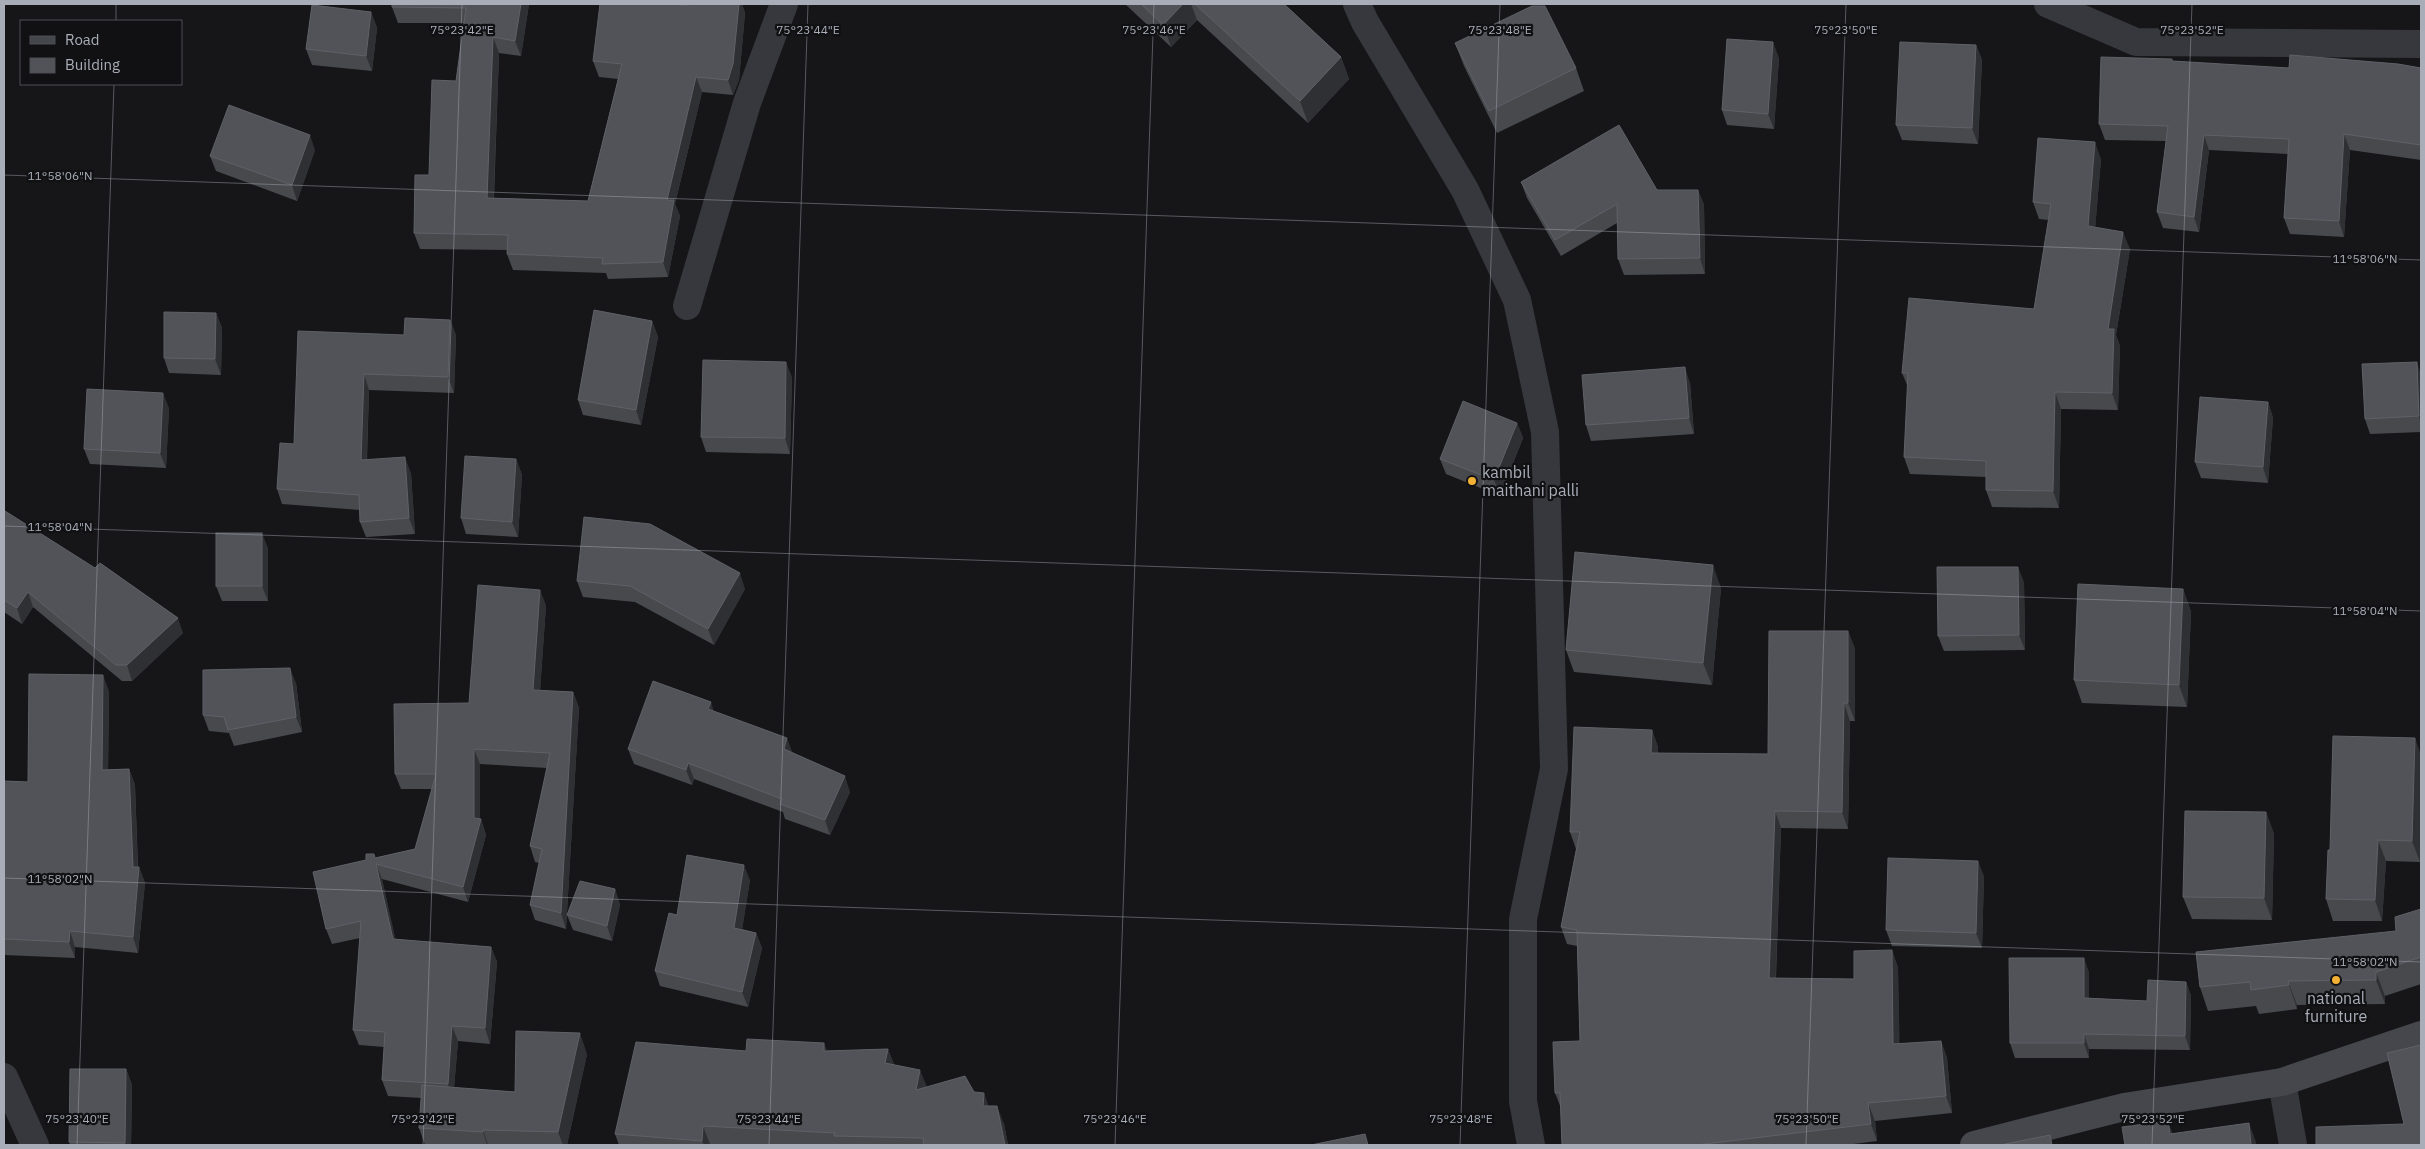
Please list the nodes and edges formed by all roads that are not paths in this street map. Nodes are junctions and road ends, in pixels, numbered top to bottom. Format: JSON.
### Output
{"nodes":[{"id":1,"x":784,"y":4,"type":"edge"},
{"id":2,"x":1357,"y":4,"type":"edge"},
{"id":3,"x":2048,"y":4,"type":"edge"},
{"id":4,"x":2421,"y":44,"type":"edge"},
{"id":5,"x":687,"y":306,"type":"dead end"},
{"id":6,"x":2421,"y":1035,"type":"edge"},
{"id":7,"x":4,"y":1077,"type":"edge"},
{"id":8,"x":2282,"y":1082,"type":"junction"},
{"id":9,"x":35,"y":1145,"type":"edge"},
{"id":10,"x":1531,"y":1145,"type":"edge"},
{"id":11,"x":1974,"y":1145,"type":"edge"},
{"id":12,"x":2293,"y":1145,"type":"edge"}],
"edges":[{"from":1,"to":5,"type":"street"},
{"from":2,"to":10,"type":"street"},
{"from":3,"to":4,"type":"street"},
{"from":6,"to":8,"type":"main road"},
{"from":7,"to":9,"type":"street"},
{"from":8,"to":11,"type":"main road"},
{"from":8,"to":12,"type":"street"}]}
